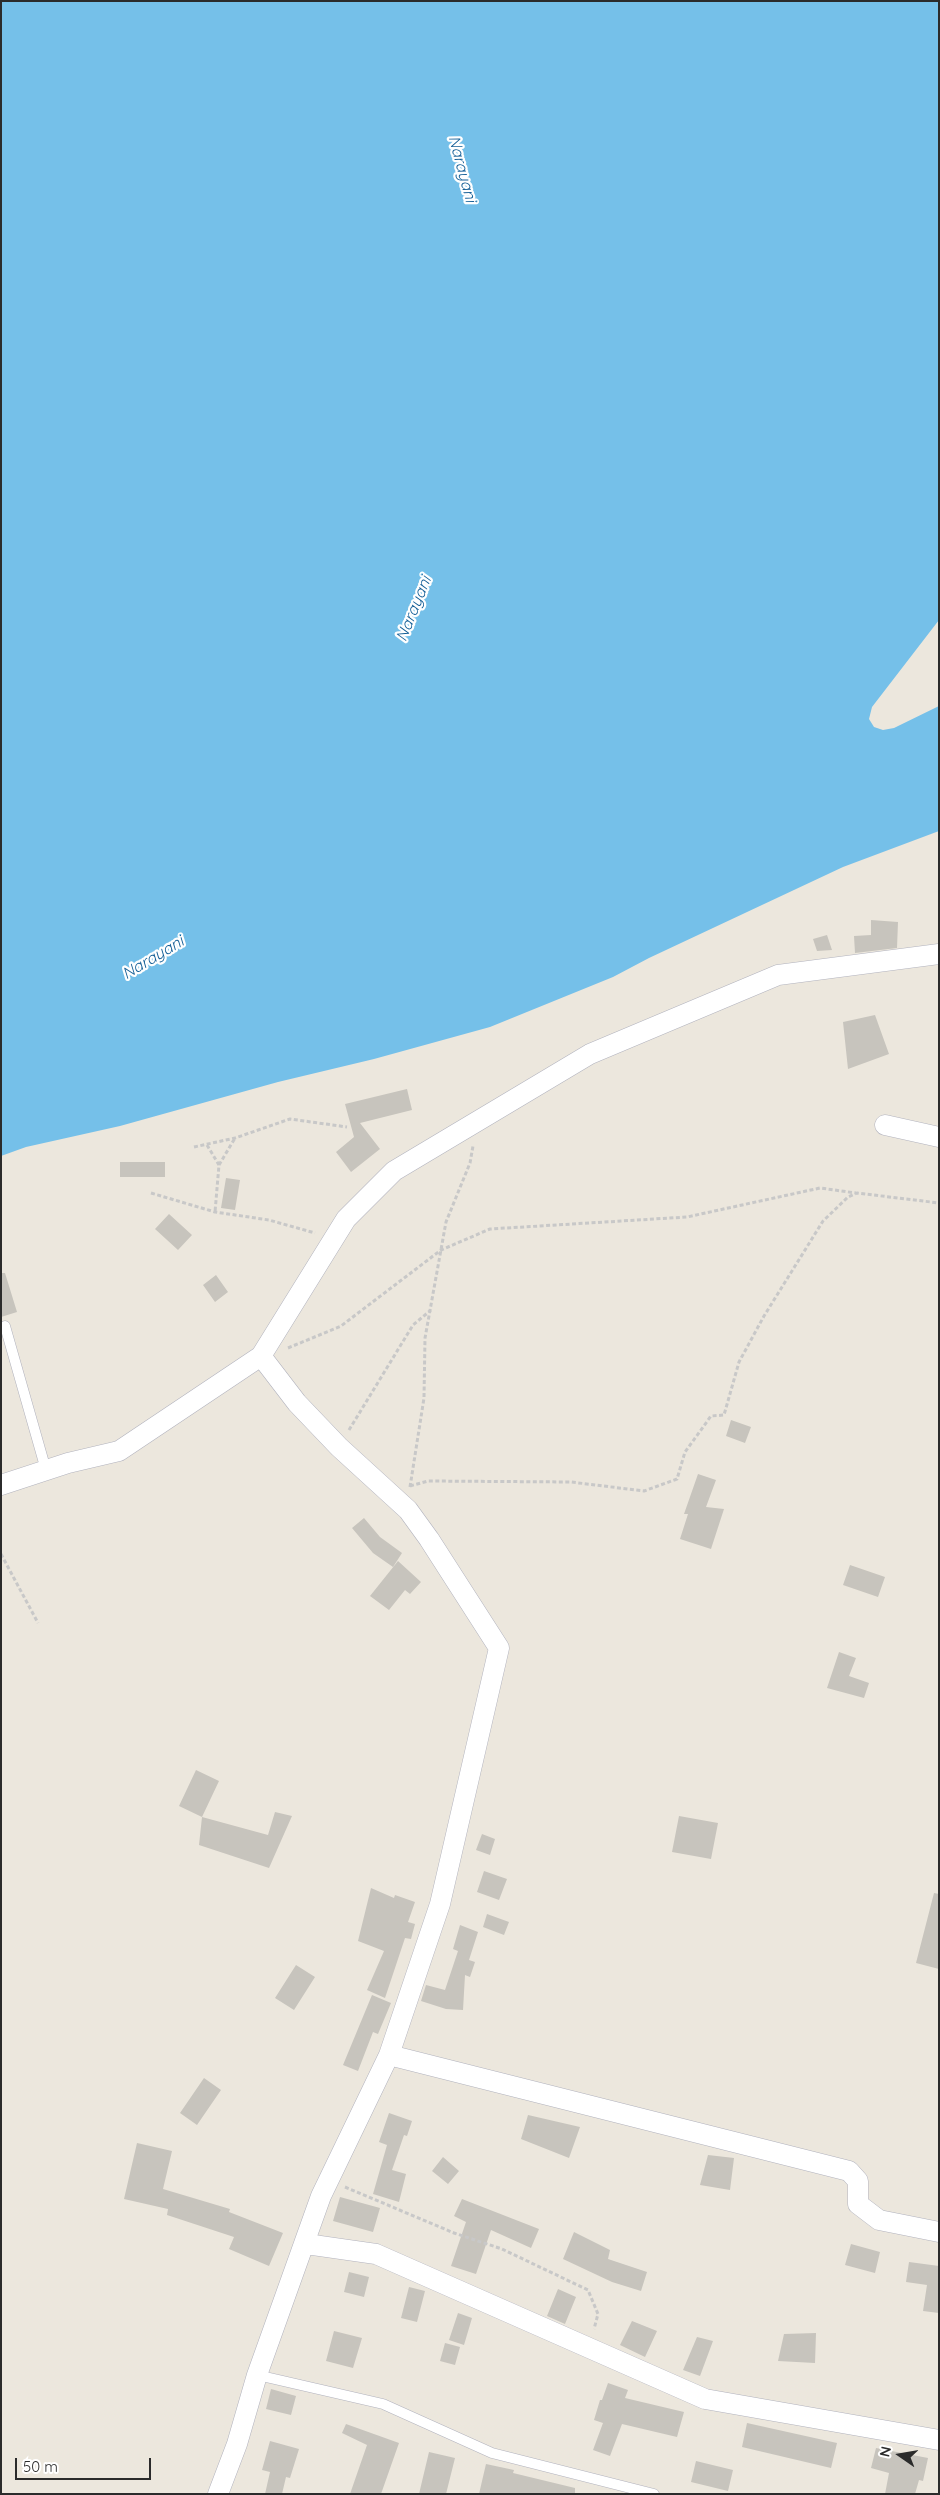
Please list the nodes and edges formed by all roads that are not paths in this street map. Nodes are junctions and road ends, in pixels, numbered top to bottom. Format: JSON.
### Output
{"nodes":[{"id":1,"x":939,"y":954,"type":"edge"},
{"id":2,"x":885,"y":1125,"type":"dead end"},
{"id":3,"x":939,"y":1136,"type":"edge"},
{"id":4,"x":5,"y":1326,"type":"dead end"},
{"id":5,"x":261,"y":1356,"type":"junction"},
{"id":6,"x":46,"y":1470,"type":"junction"},
{"id":7,"x":1,"y":1485,"type":"edge"},
{"id":8,"x":389,"y":2055,"type":"junction"},
{"id":9,"x":939,"y":2232,"type":"edge"},
{"id":10,"x":306,"y":2244,"type":"junction"},
{"id":11,"x":257,"y":2376,"type":"junction"},
{"id":12,"x":939,"y":2440,"type":"edge"},
{"id":13,"x":218,"y":2494,"type":"edge"},
{"id":14,"x":654,"y":2494,"type":"edge"}],
"edges":[{"from":1,"to":5,"type":"street"},
{"from":2,"to":3,"type":"street"},
{"from":4,"to":6,"type":"lane"},
{"from":5,"to":6,"type":"street"},
{"from":5,"to":8,"type":"street"},
{"from":6,"to":7,"type":"street"},
{"from":8,"to":9,"type":"street"},
{"from":8,"to":10,"type":"street"},
{"from":10,"to":11,"type":"street"},
{"from":10,"to":12,"type":"street"},
{"from":11,"to":13,"type":"street"},
{"from":11,"to":14,"type":"lane"}]}
